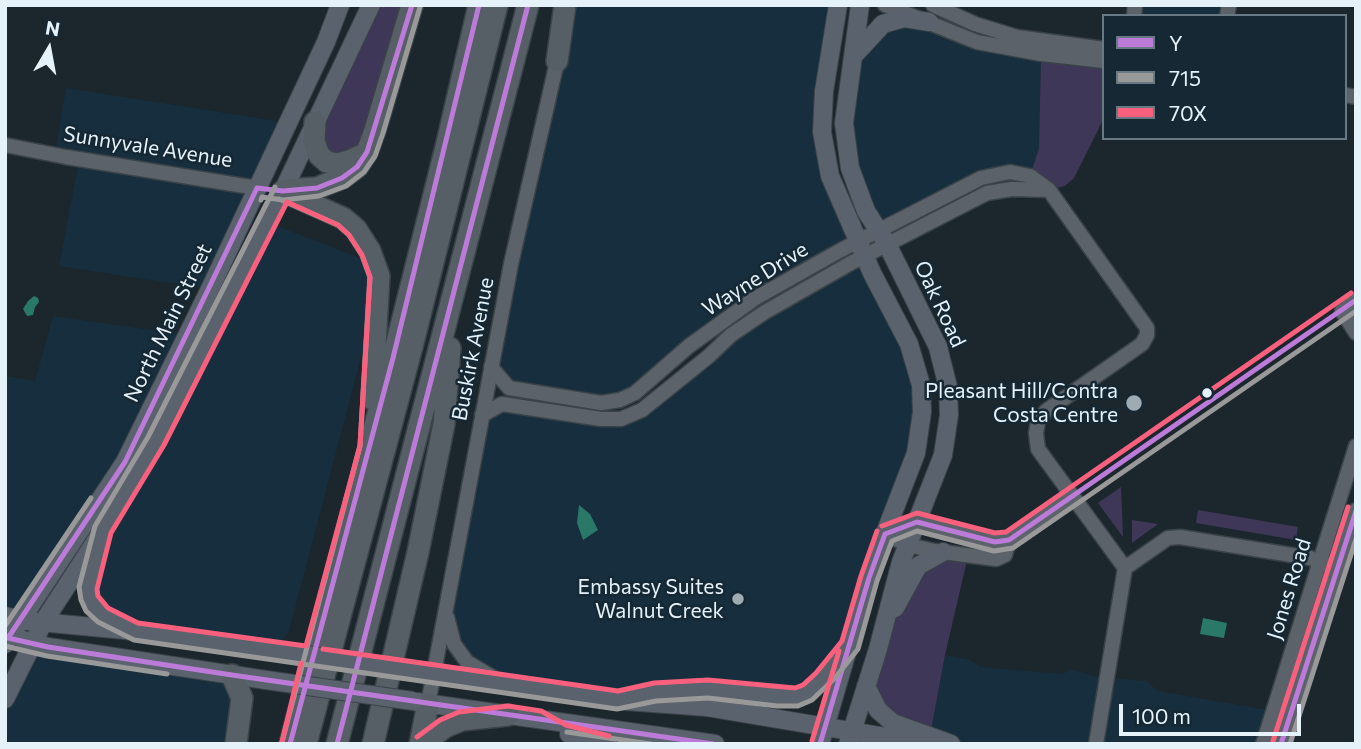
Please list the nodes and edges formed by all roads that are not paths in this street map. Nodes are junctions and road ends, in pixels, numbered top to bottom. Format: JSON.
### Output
{"nodes":[{"id":1,"x":341,"y":5,"type":"edge"},
{"id":2,"x":371,"y":5,"type":"edge"},
{"id":3,"x":412,"y":5,"type":"edge"},
{"id":4,"x":479,"y":5,"type":"edge"},
{"id":5,"x":497,"y":5,"type":"edge"},
{"id":6,"x":528,"y":5,"type":"edge"},
{"id":7,"x":565,"y":5,"type":"edge"},
{"id":8,"x":575,"y":5,"type":"edge"},
{"id":9,"x":838,"y":5,"type":"edge"},
{"id":10,"x":860,"y":5,"type":"edge"},
{"id":11,"x":885,"y":5,"type":"edge"},
{"id":12,"x":931,"y":14,"type":"edge"},
{"id":13,"x":1102,"y":49,"type":"edge"},
{"id":14,"x":854,"y":55,"type":"junction"},
{"id":15,"x":557,"y":61,"type":"junction"},
{"id":16,"x":1102,"y":61,"type":"edge"},
{"id":17,"x":315,"y":122,"type":"junction"},
{"id":18,"x":5,"y":145,"type":"edge"},
{"id":19,"x":367,"y":152,"type":"junction"},
{"id":20,"x":257,"y":188,"type":"junction"},
{"id":21,"x":283,"y":191,"type":"junction"},
{"id":22,"x":883,"y":238,"type":"junction"},
{"id":23,"x":861,"y":249,"type":"junction"},
{"id":24,"x":456,"y":288,"type":"junction"},
{"id":25,"x":1356,"y":300,"type":"edge"},
{"id":26,"x":1356,"y":333,"type":"edge"},
{"id":27,"x":491,"y":367,"type":"junction"},
{"id":28,"x":482,"y":415,"type":"junction"},
{"id":29,"x":1356,"y":446,"type":"edge"},
{"id":30,"x":369,"y":447,"type":"junction"},
{"id":31,"x":1072,"y":496,"type":"junction"},
{"id":32,"x":1356,"y":510,"type":"edge"},
{"id":33,"x":917,"y":522,"type":"junction"},
{"id":34,"x":103,"y":530,"type":"junction"},
{"id":35,"x":885,"y":534,"type":"junction"},
{"id":36,"x":1010,"y":540,"type":"junction"},
{"id":37,"x":908,"y":545,"type":"junction"},
{"id":38,"x":943,"y":552,"type":"junction"},
{"id":39,"x":1319,"y":562,"type":"junction"},
{"id":40,"x":1125,"y":568,"type":"junction"},
{"id":41,"x":1338,"y":568,"type":"junction"},
{"id":42,"x":445,"y":611,"type":"junction"},
{"id":43,"x":12,"y":618,"type":"edge"},
{"id":44,"x":44,"y":621,"type":"junction"},
{"id":45,"x":885,"y":623,"type":"junction"},
{"id":46,"x":135,"y":631,"type":"junction"},
{"id":47,"x":6,"y":640,"type":"edge"},
{"id":48,"x":33,"y":642,"type":"junction"},
{"id":49,"x":850,"y":645,"type":"junction"},
{"id":50,"x":426,"y":673,"type":"junction"},
{"id":51,"x":232,"y":675,"type":"junction"},
{"id":52,"x":506,"y":685,"type":"junction"},
{"id":53,"x":866,"y":686,"type":"junction"},
{"id":54,"x":5,"y":699,"type":"edge"},
{"id":55,"x":618,"y":700,"type":"junction"},
{"id":56,"x":421,"y":703,"type":"junction"},
{"id":57,"x":508,"y":715,"type":"junction"},
{"id":58,"x":538,"y":719,"type":"junction"},
{"id":59,"x":822,"y":735,"type":"edge"},
{"id":60,"x":850,"y":738,"type":"edge"},
{"id":61,"x":1282,"y":743,"type":"edge"},
{"id":62,"x":236,"y":744,"type":"edge"},
{"id":63,"x":290,"y":744,"type":"edge"},
{"id":64,"x":306,"y":744,"type":"edge"},
{"id":65,"x":337,"y":744,"type":"edge"},
{"id":66,"x":373,"y":744,"type":"edge"},
{"id":67,"x":421,"y":744,"type":"edge"},
{"id":68,"x":607,"y":744,"type":"edge"},
{"id":69,"x":715,"y":744,"type":"edge"},
{"id":70,"x":927,"y":744,"type":"edge"},
{"id":71,"x":951,"y":744,"type":"edge"},
{"id":72,"x":1096,"y":744,"type":"edge"},
{"id":73,"x":1263,"y":744,"type":"edge"}],
"edges":[{"from":1,"to":20,"type":"main road","name":"North Main Street"},
{"from":2,"to":17,"type":"main road","name":"North Main Street"},
{"from":3,"to":19,"type":"highway"},
{"from":4,"to":30,"type":"highway"},
{"from":5,"to":64,"type":"highway"},
{"from":6,"to":24,"type":"highway"},
{"from":7,"to":15,"type":"highway"},
{"from":8,"to":15,"type":"street","name":"Buskirk Avenue"},
{"from":9,"to":23,"type":"main road"},
{"from":10,"to":14,"type":"main road","name":"Oak Road"},
{"from":11,"to":12,"type":"street"},
{"from":12,"to":13,"type":"street"},
{"from":12,"to":14,"type":"main road"},
{"from":12,"to":16,"type":"street"},
{"from":14,"to":22,"type":"main road","name":"Oak Road"},
{"from":15,"to":27,"type":"street","name":"Buskirk Avenue"},
{"from":17,"to":19,"type":"highway"},
{"from":17,"to":21,"type":"main road","name":"North Main Street"},
{"from":18,"to":20,"type":"street","name":"Sunnyvale Avenue"},
{"from":19,"to":21,"type":"highway"},
{"from":20,"to":21,"type":"main road","name":"Sunnyvale Avenue"},
{"from":20,"to":43,"type":"main road","name":"North Main Street"},
{"from":21,"to":30,"type":"highway"},
{"from":21,"to":34,"type":"main road","name":"North Main Street"},
{"from":22,"to":23,"type":"street","name":"Wayne Drive"},
{"from":22,"to":31,"type":"street","name":"Wayne Drive"},
{"from":22,"to":33,"type":"main road","name":"Oak Road"},
{"from":23,"to":27,"type":"street","name":"Wayne Drive"},
{"from":23,"to":28,"type":"street","name":"Wayne Drive"},
{"from":23,"to":35,"type":"main road"},
{"from":24,"to":65,"type":"highway"},
{"from":24,"to":66,"type":"highway"},
{"from":25,"to":26,"type":"street"},
{"from":27,"to":28,"type":"street","name":"Buskirk Avenue"},
{"from":28,"to":42,"type":"street","name":"Buskirk Avenue"},
{"from":29,"to":39,"type":"street","name":"Jones Road"},
{"from":30,"to":63,"type":"highway"},
{"from":31,"to":36,"type":"street"},
{"from":31,"to":40,"type":"street"},
{"from":32,"to":41,"type":"street","name":"Jones Road"},
{"from":33,"to":35,"type":"street"},
{"from":33,"to":36,"type":"street"},
{"from":33,"to":37,"type":"main road","name":"Oak Road"},
{"from":34,"to":44,"type":"main road","name":"North Main Street"},
{"from":34,"to":46,"type":"main road"},
{"from":35,"to":37,"type":"street"},
{"from":35,"to":49,"type":"main road"},
{"from":36,"to":38,"type":"street"},
{"from":37,"to":38,"type":"street"},
{"from":37,"to":45,"type":"main road","name":"Oak Road"},
{"from":38,"to":45,"type":"main road"},
{"from":39,"to":40,"type":"street"},
{"from":39,"to":41,"type":"street"},
{"from":39,"to":73,"type":"street","name":"Jones Road"},
{"from":40,"to":72,"type":"street"},
{"from":41,"to":61,"type":"street","name":"Jones Road"},
{"from":42,"to":50,"type":"street","name":"Buskirk Avenue"},
{"from":42,"to":52,"type":"street"},
{"from":43,"to":44,"type":"main road"},
{"from":43,"to":47,"type":"main road","name":"North Main Street"},
{"from":44,"to":46,"type":"main road"},
{"from":44,"to":48,"type":"main road","name":"North Main Street"},
{"from":45,"to":53,"type":"main road","name":"Oak Road"},
{"from":46,"to":50,"type":"main road","bridge":true},
{"from":47,"to":48,"type":"main road"},
{"from":48,"to":51,"type":"main road"},
{"from":48,"to":54,"type":"main road","name":"North Main Street"},
{"from":49,"to":55,"type":"main road"},
{"from":49,"to":59,"type":"main road"},
{"from":50,"to":52,"type":"main road"},
{"from":50,"to":56,"type":"street","name":"Buskirk Avenue"},
{"from":51,"to":56,"type":"main road","bridge":true},
{"from":51,"to":62,"type":"highway"},
{"from":52,"to":55,"type":"main road"},
{"from":53,"to":60,"type":"main road","name":"Oak Road"},
{"from":53,"to":71,"type":"main road"},
{"from":55,"to":59,"type":"main road"},
{"from":56,"to":57,"type":"main road"},
{"from":56,"to":67,"type":"highway"},
{"from":57,"to":58,"type":"main road"},
{"from":57,"to":67,"type":"highway"},
{"from":58,"to":68,"type":"main road"},
{"from":58,"to":69,"type":"main road"},
{"from":59,"to":60,"type":"main road"},
{"from":60,"to":70,"type":"main road"}]}
